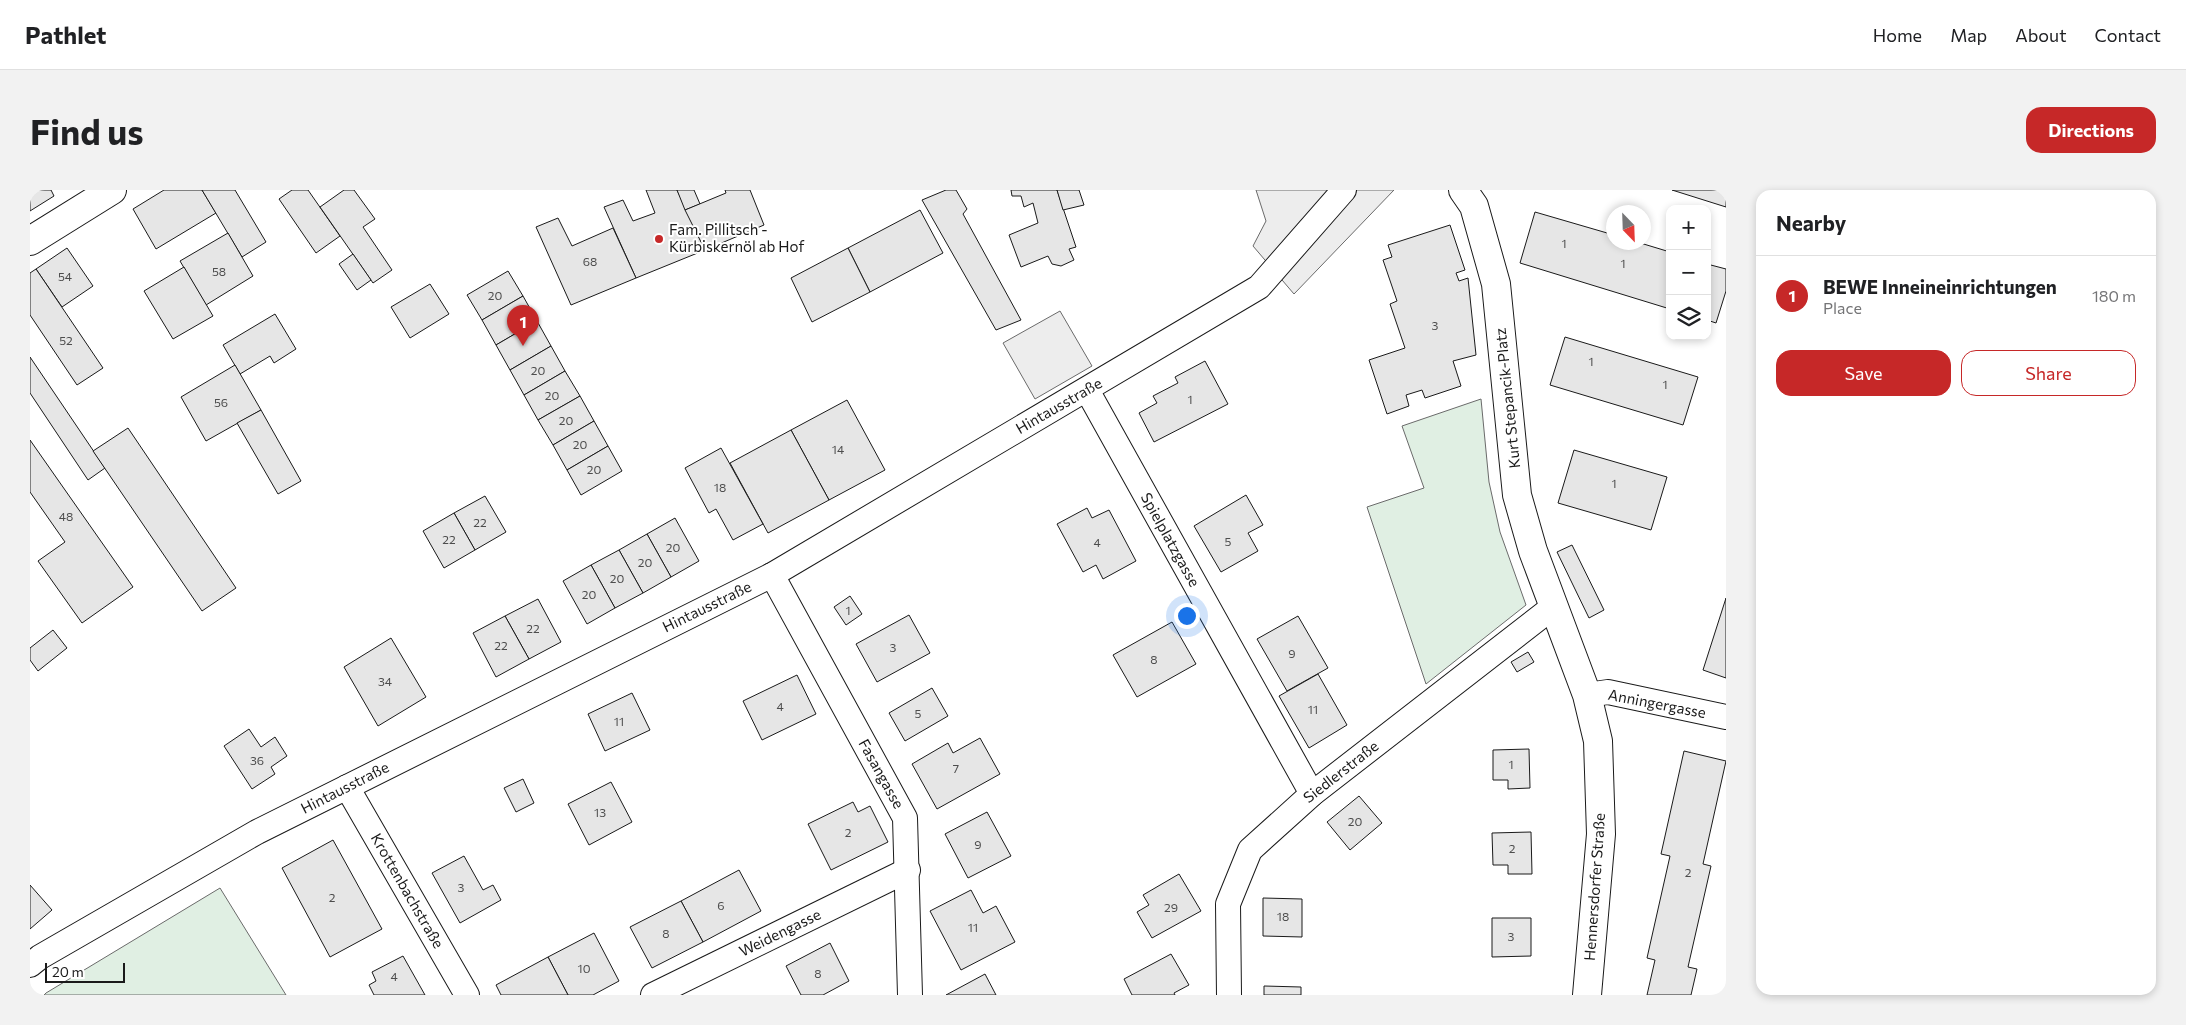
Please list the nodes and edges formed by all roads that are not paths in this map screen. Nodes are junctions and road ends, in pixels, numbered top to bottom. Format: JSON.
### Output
{"nodes":[{"id":1,"x":112,"y":190,"type":"edge"},
{"id":2,"x":1344,"y":190,"type":"edge"},
{"id":3,"x":1463,"y":190,"type":"edge"},
{"id":4,"x":30,"y":241,"type":"edge"},
{"id":5,"x":1086,"y":390,"type":"junction"},
{"id":6,"x":772,"y":575,"type":"junction"},
{"id":7,"x":1553,"y":607,"type":"junction"},
{"id":8,"x":1587,"y":695,"type":"junction"},
{"id":9,"x":1726,"y":717,"type":"edge"},
{"id":10,"x":347,"y":786,"type":"junction"},
{"id":11,"x":1312,"y":794,"type":"junction"},
{"id":12,"x":908,"y":870,"type":"junction"},
{"id":13,"x":30,"y":966,"type":"edge"},
{"id":14,"x":467,"y":995,"type":"edge"},
{"id":15,"x":653,"y":995,"type":"edge"},
{"id":16,"x":910,"y":995,"type":"edge"},
{"id":17,"x":1229,"y":995,"type":"edge"},
{"id":18,"x":1587,"y":995,"type":"edge"}],
"edges":[{"from":1,"to":4,"type":"street"},
{"from":2,"to":5,"type":"street","name":"Hintausstraße"},
{"from":3,"to":7,"type":"street","name":"Kurt Stepancik-Platz"},
{"from":5,"to":6,"type":"street","name":"Hintausstraße"},
{"from":5,"to":11,"type":"street","name":"Spielplatzgasse"},
{"from":6,"to":10,"type":"street","name":"Hintausstraße"},
{"from":6,"to":12,"type":"street","name":"Fasangasse"},
{"from":7,"to":8,"type":"street","name":"Hennersdorfer Straße"},
{"from":7,"to":11,"type":"street","name":"Siedlerstraße"},
{"from":8,"to":9,"type":"street","name":"Anningergasse"},
{"from":8,"to":18,"type":"street","name":"Hennersdorfer Straße"},
{"from":10,"to":13,"type":"street","name":"Hintausstraße"},
{"from":10,"to":14,"type":"street","name":"Krottenbachstraße"},
{"from":11,"to":17,"type":"street","name":"Siedlerstraße"},
{"from":12,"to":15,"type":"street","name":"Weidengasse"},
{"from":12,"to":16,"type":"street","name":"Fasangasse"}]}
